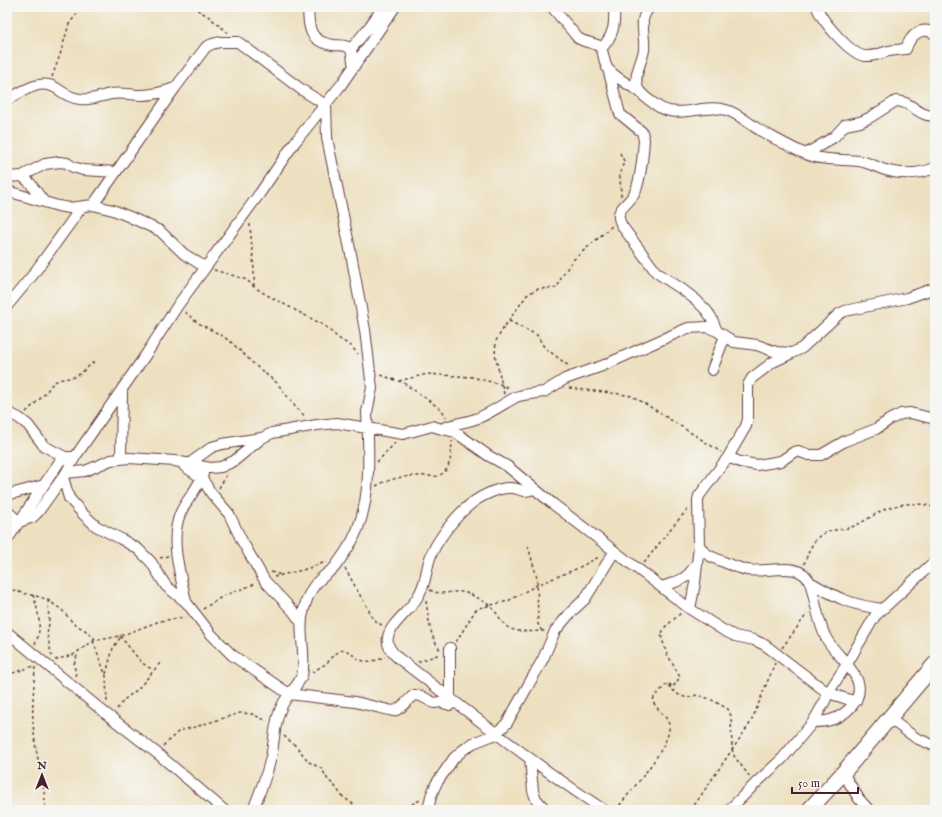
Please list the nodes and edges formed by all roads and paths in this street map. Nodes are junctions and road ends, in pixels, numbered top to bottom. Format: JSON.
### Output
{"nodes":[{"id":1,"x":82,"y":7,"type":"edge"},
{"id":2,"x":192,"y":7,"type":"edge"},
{"id":3,"x":308,"y":7,"type":"edge"},
{"id":4,"x":383,"y":7,"type":"edge"},
{"id":5,"x":395,"y":7,"type":"edge"},
{"id":6,"x":552,"y":7,"type":"edge"},
{"id":7,"x":614,"y":7,"type":"edge"},
{"id":8,"x":650,"y":7,"type":"edge"},
{"id":9,"x":817,"y":7,"type":"edge"},
{"id":10,"x":935,"y":34,"type":"edge"},
{"id":11,"x":238,"y":42,"type":"junction"},
{"id":12,"x":351,"y":48,"type":"junction"},
{"id":13,"x":601,"y":49,"type":"junction"},
{"id":14,"x":354,"y":67,"type":"junction"},
{"id":15,"x":608,"y":69,"type":"junction"},
{"id":16,"x":48,"y":85,"type":"junction"},
{"id":17,"x":175,"y":88,"type":"junction"},
{"id":18,"x":639,"y":91,"type":"junction"},
{"id":19,"x":7,"y":100,"type":"edge"},
{"id":20,"x":326,"y":105,"type":"junction"},
{"id":21,"x":935,"y":115,"type":"edge"},
{"id":22,"x":620,"y":153,"type":"dead end"},
{"id":23,"x":806,"y":154,"type":"junction"},
{"id":24,"x":935,"y":168,"type":"edge"},
{"id":25,"x":116,"y":172,"type":"junction"},
{"id":26,"x":22,"y":176,"type":"junction"},
{"id":27,"x":7,"y":177,"type":"edge"},
{"id":28,"x":7,"y":191,"type":"edge"},
{"id":29,"x":44,"y":202,"type":"junction"},
{"id":30,"x":93,"y":206,"type":"junction"},
{"id":31,"x":623,"y":207,"type":"junction"},
{"id":32,"x":81,"y":208,"type":"junction"},
{"id":33,"x":249,"y":208,"type":"junction"},
{"id":34,"x":619,"y":220,"type":"junction"},
{"id":35,"x":205,"y":267,"type":"junction"},
{"id":36,"x":254,"y":287,"type":"junction"},
{"id":37,"x":935,"y":288,"type":"edge"},
{"id":38,"x":178,"y":305,"type":"junction"},
{"id":39,"x":7,"y":306,"type":"edge"},
{"id":40,"x":509,"y":321,"type":"junction"},
{"id":41,"x":717,"y":331,"type":"junction"},
{"id":42,"x":727,"y":338,"type":"junction"},
{"id":43,"x":792,"y":353,"type":"junction"},
{"id":44,"x":96,"y":360,"type":"dead end"},
{"id":45,"x":368,"y":368,"type":"junction"},
{"id":46,"x":712,"y":370,"type":"dead end"},
{"id":47,"x":574,"y":375,"type":"junction"},
{"id":48,"x":399,"y":380,"type":"junction"},
{"id":49,"x":503,"y":385,"type":"junction"},
{"id":50,"x":563,"y":388,"type":"dead end"},
{"id":51,"x":577,"y":389,"type":"junction"},
{"id":52,"x":122,"y":390,"type":"junction"},
{"id":53,"x":523,"y":395,"type":"junction"},
{"id":54,"x":505,"y":404,"type":"junction"},
{"id":55,"x":7,"y":412,"type":"edge"},
{"id":56,"x":18,"y":418,"type":"junction"},
{"id":57,"x":935,"y":419,"type":"edge"},
{"id":58,"x":317,"y":425,"type":"junction"},
{"id":59,"x":368,"y":428,"type":"junction"},
{"id":60,"x":448,"y":429,"type":"junction"},
{"id":61,"x":408,"y":434,"type":"junction"},
{"id":62,"x":262,"y":438,"type":"junction"},
{"id":63,"x":65,"y":457,"type":"junction"},
{"id":64,"x":75,"y":457,"type":"junction"},
{"id":65,"x":728,"y":457,"type":"junction"},
{"id":66,"x":121,"y":458,"type":"junction"},
{"id":67,"x":175,"y":461,"type":"junction"},
{"id":68,"x":234,"y":461,"type":"junction"},
{"id":69,"x":190,"y":463,"type":"junction"},
{"id":70,"x":205,"y":467,"type":"junction"},
{"id":71,"x":368,"y":468,"type":"junction"},
{"id":72,"x":64,"y":475,"type":"junction"},
{"id":73,"x":202,"y":478,"type":"junction"},
{"id":74,"x":44,"y":485,"type":"junction"},
{"id":75,"x":534,"y":489,"type":"junction"},
{"id":76,"x":51,"y":493,"type":"junction"},
{"id":77,"x":211,"y":493,"type":"junction"},
{"id":78,"x":366,"y":493,"type":"junction"},
{"id":79,"x":7,"y":495,"type":"edge"},
{"id":80,"x":69,"y":498,"type":"junction"},
{"id":81,"x":698,"y":500,"type":"junction"},
{"id":82,"x":935,"y":508,"type":"edge"},
{"id":83,"x":7,"y":511,"type":"edge"},
{"id":84,"x":19,"y":522,"type":"junction"},
{"id":85,"x":7,"y":540,"type":"edge"},
{"id":86,"x":699,"y":545,"type":"junction"},
{"id":87,"x":528,"y":546,"type":"dead end"},
{"id":88,"x":176,"y":548,"type":"junction"},
{"id":89,"x":614,"y":551,"type":"junction"},
{"id":90,"x":710,"y":556,"type":"junction"},
{"id":91,"x":340,"y":559,"type":"junction"},
{"id":92,"x":935,"y":561,"type":"edge"},
{"id":93,"x":151,"y":562,"type":"junction"},
{"id":94,"x":696,"y":563,"type":"junction"},
{"id":95,"x":638,"y":570,"type":"junction"},
{"id":96,"x":801,"y":571,"type":"junction"},
{"id":97,"x":810,"y":582,"type":"junction"},
{"id":98,"x":537,"y":586,"type":"junction"},
{"id":99,"x":662,"y":587,"type":"junction"},
{"id":100,"x":7,"y":588,"type":"edge"},
{"id":101,"x":423,"y":588,"type":"junction"},
{"id":102,"x":33,"y":595,"type":"junction"},
{"id":103,"x":48,"y":600,"type":"junction"},
{"id":104,"x":186,"y":602,"type":"junction"},
{"id":105,"x":816,"y":603,"type":"junction"},
{"id":106,"x":489,"y":605,"type":"junction"},
{"id":107,"x":882,"y":608,"type":"junction"},
{"id":108,"x":690,"y":609,"type":"junction"},
{"id":109,"x":301,"y":622,"type":"junction"},
{"id":110,"x":395,"y":625,"type":"junction"},
{"id":111,"x":541,"y":631,"type":"junction"},
{"id":112,"x":555,"y":631,"type":"junction"},
{"id":113,"x":7,"y":632,"type":"edge"},
{"id":114,"x":96,"y":640,"type":"dead end"},
{"id":115,"x":93,"y":641,"type":"dead end"},
{"id":116,"x":450,"y":648,"type":"joint"},
{"id":117,"x":32,"y":652,"type":"junction"},
{"id":118,"x":78,"y":652,"type":"dead end"},
{"id":119,"x":391,"y":652,"type":"junction"},
{"id":120,"x":778,"y":654,"type":"junction"},
{"id":121,"x":53,"y":660,"type":"dead end"},
{"id":122,"x":161,"y":662,"type":"dead end"},
{"id":123,"x":847,"y":664,"type":"junction"},
{"id":124,"x":935,"y":664,"type":"edge"},
{"id":125,"x":409,"y":666,"type":"junction"},
{"id":126,"x":154,"y":670,"type":"junction"},
{"id":127,"x":106,"y":674,"type":"junction"},
{"id":128,"x":7,"y":675,"type":"edge"},
{"id":129,"x":300,"y":679,"type":"junction"},
{"id":130,"x":673,"y":687,"type":"junction"},
{"id":131,"x":75,"y":688,"type":"junction"},
{"id":132,"x":828,"y":693,"type":"junction"},
{"id":133,"x":289,"y":694,"type":"junction"},
{"id":134,"x":452,"y":700,"type":"junction"},
{"id":135,"x":856,"y":701,"type":"junction"},
{"id":136,"x":109,"y":715,"type":"junction"},
{"id":137,"x":890,"y":719,"type":"junction"},
{"id":138,"x":813,"y":722,"type":"junction"},
{"id":139,"x":275,"y":725,"type":"junction"},
{"id":140,"x":496,"y":734,"type":"junction"},
{"id":141,"x":935,"y":746,"type":"edge"},
{"id":142,"x":732,"y":749,"type":"junction"},
{"id":143,"x":158,"y":754,"type":"junction"},
{"id":144,"x":530,"y":759,"type":"junction"},
{"id":145,"x":843,"y":773,"type":"junction"},
{"id":146,"x":756,"y":783,"type":"junction"},
{"id":147,"x":431,"y":796,"type":"junction"},
{"id":148,"x":45,"y":810,"type":"edge"},
{"id":149,"x":224,"y":810,"type":"edge"},
{"id":150,"x":253,"y":810,"type":"edge"},
{"id":151,"x":361,"y":810,"type":"edge"},
{"id":152,"x":401,"y":810,"type":"edge"},
{"id":153,"x":428,"y":810,"type":"edge"},
{"id":154,"x":546,"y":810,"type":"edge"},
{"id":155,"x":604,"y":810,"type":"edge"},
{"id":156,"x":616,"y":810,"type":"edge"},
{"id":157,"x":691,"y":810,"type":"edge"},
{"id":158,"x":729,"y":810,"type":"edge"},
{"id":159,"x":809,"y":810,"type":"edge"},
{"id":160,"x":869,"y":810,"type":"edge"}],
"edges":[{"from":1,"to":16,"type":"path"},
{"from":2,"to":11,"type":"path"},
{"from":3,"to":12,"type":"street"},
{"from":4,"to":12,"type":"street"},
{"from":5,"to":14,"type":"street"},
{"from":6,"to":13,"type":"street"},
{"from":7,"to":13,"type":"street"},
{"from":8,"to":18,"type":"street"},
{"from":9,"to":10,"type":"street"},
{"from":11,"to":17,"type":"street"},
{"from":11,"to":20,"type":"street"},
{"from":12,"to":14,"type":"street"},
{"from":13,"to":15,"type":"street"},
{"from":14,"to":20,"type":"street"},
{"from":15,"to":18,"type":"street"},
{"from":15,"to":31,"type":"street"},
{"from":16,"to":17,"type":"street"},
{"from":16,"to":19,"type":"street"},
{"from":17,"to":25,"type":"street"},
{"from":18,"to":23,"type":"street"},
{"from":20,"to":33,"type":"street"},
{"from":20,"to":45,"type":"street"},
{"from":21,"to":23,"type":"street"},
{"from":22,"to":31,"type":"path"},
{"from":23,"to":24,"type":"street"},
{"from":25,"to":26,"type":"street"},
{"from":25,"to":30,"type":"street"},
{"from":26,"to":27,"type":"street"},
{"from":26,"to":29,"type":"street"},
{"from":28,"to":29,"type":"street"},
{"from":29,"to":32,"type":"street"},
{"from":30,"to":32,"type":"street"},
{"from":30,"to":35,"type":"street"},
{"from":31,"to":34,"type":"street"},
{"from":32,"to":39,"type":"street"},
{"from":33,"to":35,"type":"street"},
{"from":33,"to":36,"type":"path"},
{"from":34,"to":40,"type":"path"},
{"from":34,"to":41,"type":"street"},
{"from":35,"to":36,"type":"path"},
{"from":35,"to":38,"type":"street"},
{"from":36,"to":45,"type":"path"},
{"from":37,"to":43,"type":"street"},
{"from":38,"to":52,"type":"street"},
{"from":38,"to":58,"type":"path"},
{"from":40,"to":47,"type":"path"},
{"from":40,"to":49,"type":"path"},
{"from":41,"to":42,"type":"street"},
{"from":41,"to":47,"type":"street"},
{"from":42,"to":43,"type":"street"},
{"from":42,"to":46,"type":"street"},
{"from":43,"to":65,"type":"street"},
{"from":44,"to":56,"type":"path"},
{"from":45,"to":48,"type":"path"},
{"from":45,"to":59,"type":"street"},
{"from":47,"to":51,"type":"path"},
{"from":47,"to":53,"type":"street"},
{"from":48,"to":49,"type":"path"},
{"from":48,"to":60,"type":"path"},
{"from":49,"to":53,"type":"path"},
{"from":49,"to":54,"type":"path"},
{"from":50,"to":51,"type":"path"},
{"from":51,"to":65,"type":"path"},
{"from":52,"to":64,"type":"street"},
{"from":52,"to":66,"type":"street"},
{"from":53,"to":54,"type":"street"},
{"from":54,"to":60,"type":"street"},
{"from":55,"to":56,"type":"street"},
{"from":56,"to":63,"type":"street"},
{"from":57,"to":65,"type":"street"},
{"from":58,"to":59,"type":"street"},
{"from":58,"to":62,"type":"street"},
{"from":59,"to":61,"type":"street"},
{"from":59,"to":71,"type":"street"},
{"from":60,"to":61,"type":"street"},
{"from":60,"to":75,"type":"street"},
{"from":60,"to":78,"type":"path"},
{"from":61,"to":71,"type":"path"},
{"from":62,"to":68,"type":"street"},
{"from":62,"to":69,"type":"street"},
{"from":63,"to":64,"type":"street"},
{"from":63,"to":74,"type":"street"},
{"from":64,"to":72,"type":"street"},
{"from":65,"to":81,"type":"street"},
{"from":66,"to":67,"type":"street"},
{"from":66,"to":72,"type":"street"},
{"from":67,"to":69,"type":"street"},
{"from":67,"to":73,"type":"street"},
{"from":68,"to":70,"type":"street"},
{"from":68,"to":77,"type":"path"},
{"from":69,"to":70,"type":"street"},
{"from":70,"to":73,"type":"street"},
{"from":71,"to":78,"type":"street"},
{"from":72,"to":76,"type":"street"},
{"from":72,"to":80,"type":"street"},
{"from":73,"to":77,"type":"street"},
{"from":73,"to":88,"type":"street"},
{"from":74,"to":79,"type":"street"},
{"from":74,"to":84,"type":"street"},
{"from":75,"to":89,"type":"street"},
{"from":75,"to":101,"type":"street"},
{"from":76,"to":80,"type":"street"},
{"from":76,"to":84,"type":"street"},
{"from":77,"to":109,"type":"street"},
{"from":78,"to":91,"type":"street"},
{"from":80,"to":93,"type":"street"},
{"from":81,"to":86,"type":"street"},
{"from":81,"to":95,"type":"path"},
{"from":82,"to":96,"type":"path"},
{"from":83,"to":84,"type":"street"},
{"from":84,"to":85,"type":"street"},
{"from":86,"to":90,"type":"street"},
{"from":86,"to":94,"type":"street"},
{"from":87,"to":98,"type":"path"},
{"from":88,"to":93,"type":"path"},
{"from":88,"to":104,"type":"street"},
{"from":89,"to":95,"type":"street"},
{"from":89,"to":98,"type":"path"},
{"from":89,"to":112,"type":"street"},
{"from":90,"to":94,"type":"street"},
{"from":90,"to":96,"type":"street"},
{"from":91,"to":109,"type":"street"},
{"from":91,"to":110,"type":"path"},
{"from":92,"to":107,"type":"street"},
{"from":93,"to":104,"type":"street"},
{"from":94,"to":99,"type":"street"},
{"from":94,"to":108,"type":"street"},
{"from":95,"to":99,"type":"street"},
{"from":96,"to":97,"type":"street"},
{"from":97,"to":105,"type":"street"},
{"from":97,"to":107,"type":"street"},
{"from":98,"to":106,"type":"path"},
{"from":98,"to":111,"type":"path"},
{"from":99,"to":108,"type":"street"},
{"from":100,"to":102,"type":"path"},
{"from":101,"to":106,"type":"path"},
{"from":101,"to":110,"type":"street"},
{"from":101,"to":125,"type":"path"},
{"from":102,"to":103,"type":"path"},
{"from":102,"to":117,"type":"path"},
{"from":103,"to":114,"type":"path"},
{"from":103,"to":121,"type":"path"},
{"from":104,"to":133,"type":"street"},
{"from":105,"to":120,"type":"path"},
{"from":105,"to":123,"type":"street"},
{"from":106,"to":111,"type":"path"},
{"from":106,"to":116,"type":"path"},
{"from":107,"to":123,"type":"street"},
{"from":108,"to":120,"type":"street"},
{"from":108,"to":130,"type":"path"},
{"from":109,"to":129,"type":"street"},
{"from":110,"to":119,"type":"street"},
{"from":111,"to":112,"type":"path"},
{"from":112,"to":140,"type":"street"},
{"from":113,"to":117,"type":"street"},
{"from":115,"to":127,"type":"path"},
{"from":116,"to":134,"type":"street"},
{"from":117,"to":131,"type":"street"},
{"from":118,"to":131,"type":"path"},
{"from":119,"to":125,"type":"street"},
{"from":119,"to":129,"type":"path"},
{"from":120,"to":132,"type":"street"},
{"from":120,"to":142,"type":"path"},
{"from":122,"to":126,"type":"path"},
{"from":123,"to":132,"type":"street"},
{"from":123,"to":135,"type":"street"},
{"from":124,"to":137,"type":"highway"},
{"from":125,"to":134,"type":"street"},
{"from":126,"to":127,"type":"path"},
{"from":126,"to":136,"type":"path"},
{"from":127,"to":136,"type":"path"},
{"from":128,"to":148,"type":"path"},
{"from":129,"to":133,"type":"street"},
{"from":130,"to":142,"type":"path"},
{"from":130,"to":156,"type":"path"},
{"from":131,"to":136,"type":"street"},
{"from":132,"to":135,"type":"street"},
{"from":132,"to":138,"type":"street"},
{"from":133,"to":134,"type":"street"},
{"from":133,"to":139,"type":"street"},
{"from":134,"to":140,"type":"street"},
{"from":135,"to":138,"type":"street"},
{"from":136,"to":143,"type":"street"},
{"from":137,"to":141,"type":"street"},
{"from":137,"to":145,"type":"highway"},
{"from":138,"to":146,"type":"street"},
{"from":139,"to":143,"type":"path"},
{"from":139,"to":150,"type":"street"},
{"from":139,"to":151,"type":"path"},
{"from":140,"to":144,"type":"street"},
{"from":140,"to":147,"type":"street"},
{"from":142,"to":146,"type":"path"},
{"from":142,"to":157,"type":"path"},
{"from":143,"to":149,"type":"street"},
{"from":144,"to":154,"type":"street"},
{"from":144,"to":155,"type":"street"},
{"from":145,"to":159,"type":"highway"},
{"from":145,"to":160,"type":"street"},
{"from":146,"to":158,"type":"street"},
{"from":147,"to":152,"type":"path"},
{"from":147,"to":153,"type":"street"}]}
